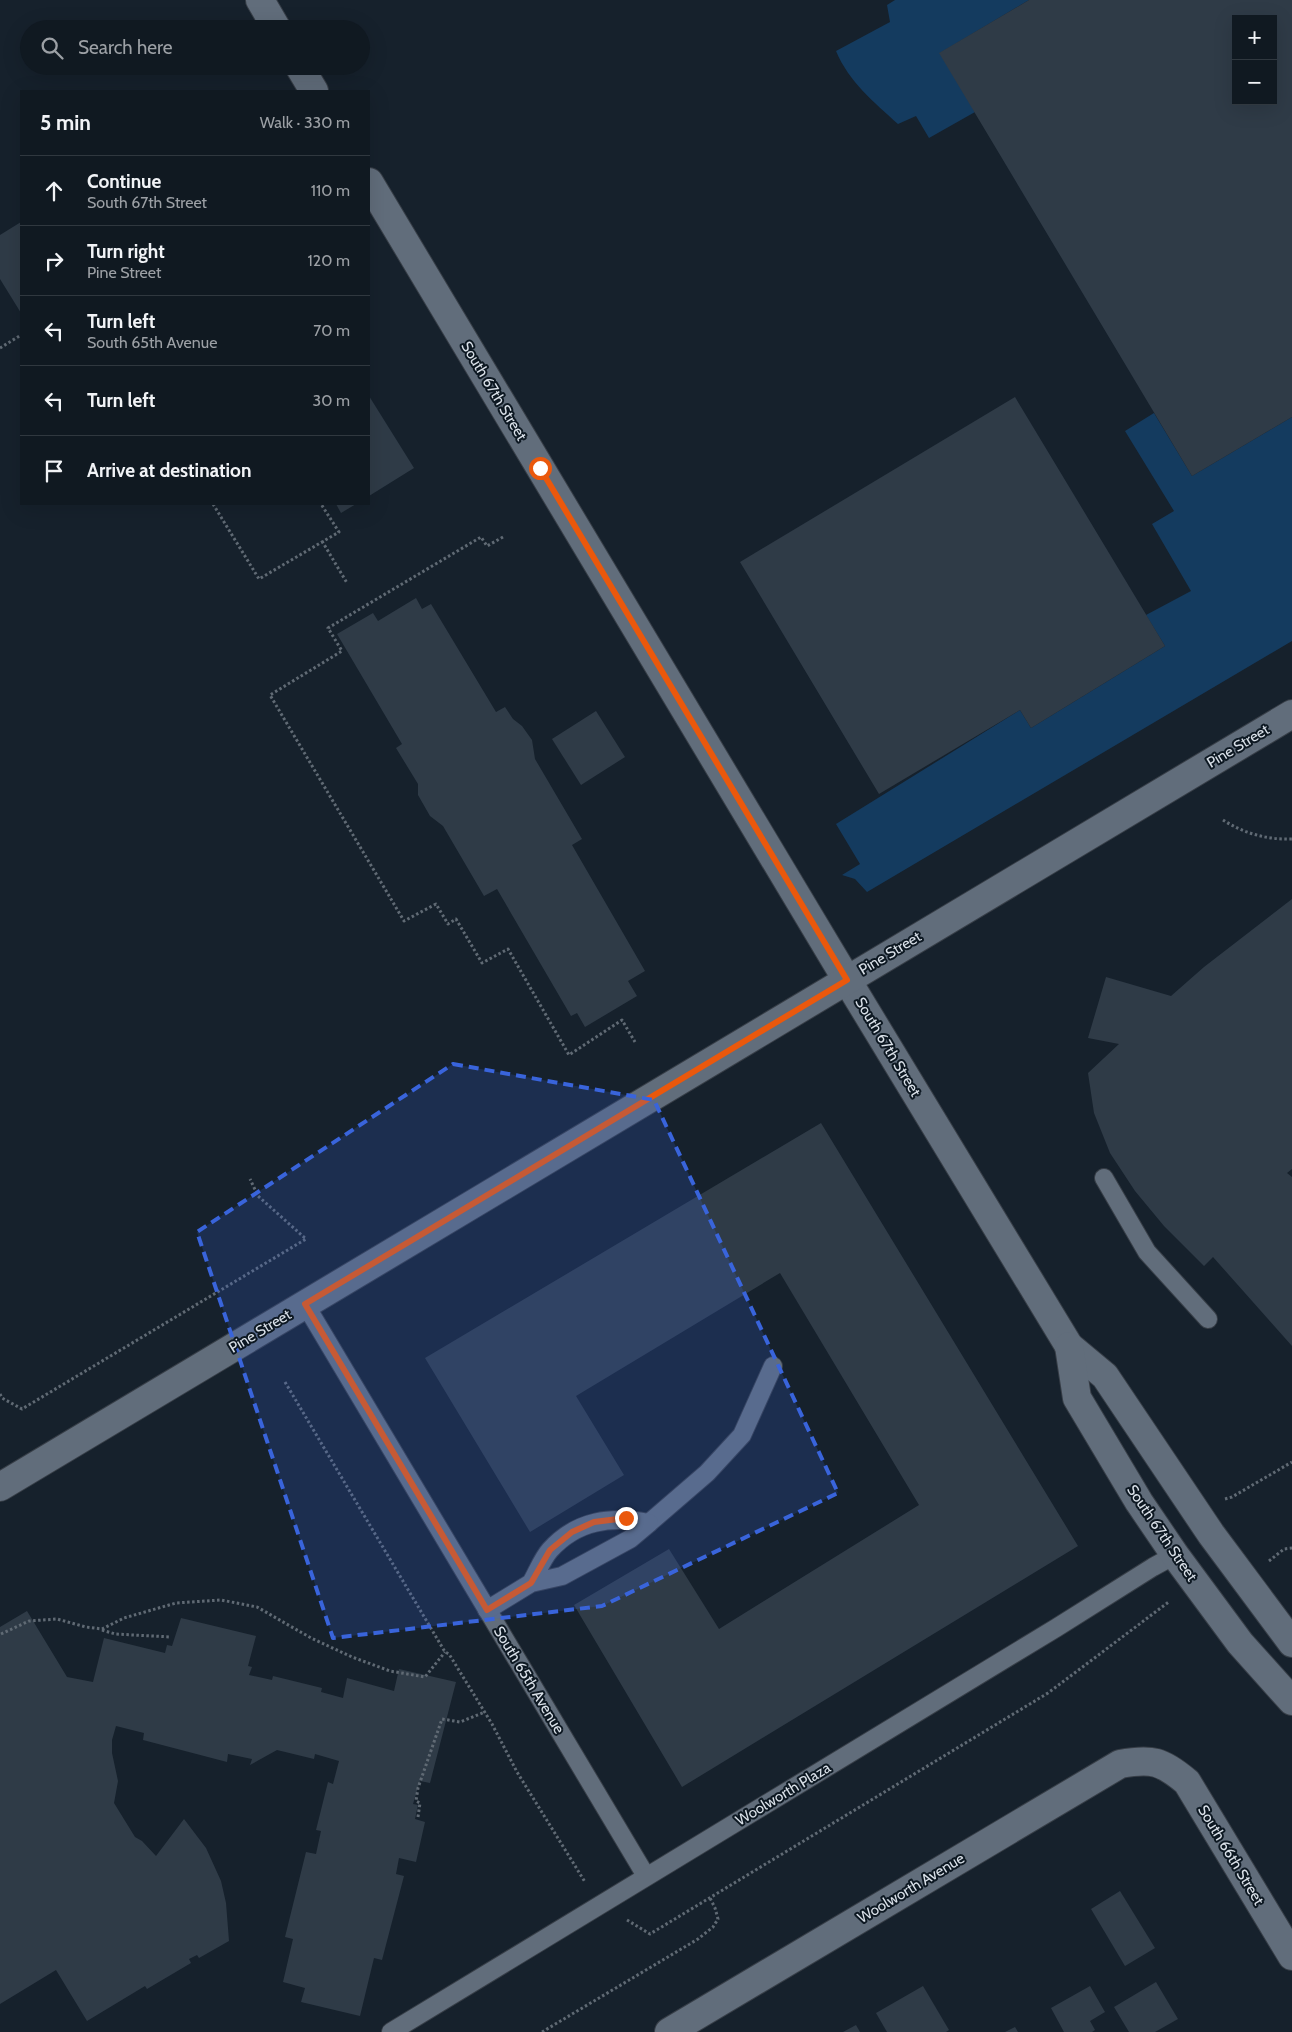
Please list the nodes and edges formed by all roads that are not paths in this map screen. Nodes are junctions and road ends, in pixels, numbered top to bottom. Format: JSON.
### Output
{"nodes":[{"id":1,"x":260,"y":0,"type":"edge"},
{"id":2,"x":272,"y":20,"type":"edge"},
{"id":3,"x":305,"y":75,"type":"edge"},
{"id":4,"x":313,"y":90,"type":"edge"},
{"id":5,"x":370,"y":184,"type":"edge"},
{"id":6,"x":1292,"y":714,"type":"edge"},
{"id":7,"x":847,"y":980,"type":"junction"},
{"id":8,"x":1104,"y":1178,"type":"dead end"},
{"id":9,"x":305,"y":1304,"type":"junction"},
{"id":10,"x":1208,"y":1319,"type":"dead end"},
{"id":11,"x":1069,"y":1346,"type":"junction"},
{"id":12,"x":773,"y":1366,"type":"dead end"},
{"id":13,"x":0,"y":1487,"type":"edge"},
{"id":14,"x":649,"y":1523,"type":"junction"},
{"id":15,"x":1175,"y":1556,"type":"junction"},
{"id":16,"x":531,"y":1583,"type":"junction"},
{"id":17,"x":487,"y":1610,"type":"junction"},
{"id":18,"x":1292,"y":1643,"type":"edge"},
{"id":19,"x":1292,"y":1701,"type":"edge"},
{"id":20,"x":1160,"y":1764,"type":"joint"},
{"id":21,"x":646,"y":1876,"type":"junction"},
{"id":22,"x":1292,"y":1956,"type":"edge"},
{"id":23,"x":390,"y":2032,"type":"edge"},
{"id":24,"x":669,"y":2032,"type":"edge"}],
"edges":[{"from":1,"to":2,"type":"street"},
{"from":3,"to":4,"type":"street"},
{"from":5,"to":7,"type":"street","name":"South 67th Street"},
{"from":6,"to":7,"type":"street","name":"Pine Street"},
{"from":7,"to":9,"type":"street","name":"Pine Street"},
{"from":7,"to":11,"type":"street","name":"South 67th Street"},
{"from":8,"to":10,"type":"lane"},
{"from":9,"to":13,"type":"street","name":"Pine Street"},
{"from":9,"to":17,"type":"lane","name":"South 65th Avenue"},
{"from":11,"to":15,"type":"street","name":"South 67th Street"},
{"from":11,"to":18,"type":"street","name":"South 67th Street"},
{"from":12,"to":14,"type":"lane"},
{"from":14,"to":16,"type":"lane"},
{"from":14,"to":16,"type":"lane"},
{"from":15,"to":19,"type":"street","name":"South 67th Street"},
{"from":15,"to":21,"type":"lane","name":"Woolworth Plaza"},
{"from":16,"to":17,"type":"lane"},
{"from":17,"to":21,"type":"lane","name":"South 65th Avenue"},
{"from":20,"to":22,"type":"street","name":"South 66th Street"},
{"from":20,"to":24,"type":"street","name":"Woolworth Avenue"},
{"from":21,"to":23,"type":"lane","name":"Woolworth Plaza"}]}
